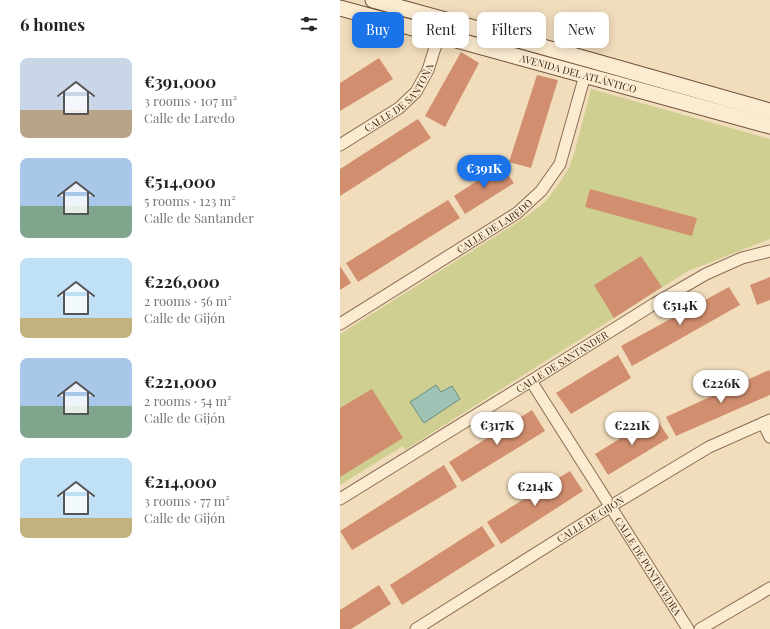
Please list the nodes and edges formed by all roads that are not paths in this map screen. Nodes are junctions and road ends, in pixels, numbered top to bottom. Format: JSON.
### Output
{"nodes":[{"id":1,"x":373,"y":0,"type":"edge"},
{"id":2,"x":340,"y":8,"type":"edge"},
{"id":3,"x":412,"y":28,"type":"edge"},
{"id":4,"x":469,"y":43,"type":"edge"},
{"id":5,"x":435,"y":48,"type":"edge"},
{"id":6,"x":585,"y":75,"type":"junction"},
{"id":7,"x":770,"y":111,"type":"edge"},
{"id":8,"x":770,"y":126,"type":"edge"},
{"id":9,"x":340,"y":145,"type":"edge"},
{"id":10,"x":770,"y":251,"type":"edge"},
{"id":11,"x":340,"y":324,"type":"edge"},
{"id":12,"x":531,"y":381,"type":"junction"},
{"id":13,"x":766,"y":421,"type":"edge"},
{"id":14,"x":770,"y":437,"type":"edge"},
{"id":15,"x":340,"y":499,"type":"edge"},
{"id":16,"x":611,"y":506,"type":"junction"},
{"id":17,"x":770,"y":588,"type":"edge"},
{"id":18,"x":719,"y":625,"type":"edge"},
{"id":19,"x":416,"y":629,"type":"edge"},
{"id":20,"x":688,"y":629,"type":"edge"},
{"id":21,"x":700,"y":629,"type":"edge"}],
"edges":[{"from":1,"to":7,"type":"street","name":"AVENIDA DEL ATLÁNTICO"},
{"from":2,"to":3,"type":"street","name":"AVENIDA DEL ATLÁNTICO"},
{"from":4,"to":6,"type":"street","name":"AVENIDA DEL ATLÁNTICO"},
{"from":5,"to":9,"type":"street","name":"CALLE DE SANTOÑA"},
{"from":6,"to":8,"type":"street","name":"AVENIDA DEL ATLÁNTICO"},
{"from":6,"to":11,"type":"street","name":"CALLE DE LAREDO"},
{"from":10,"to":12,"type":"street","name":"CALLE DE SANTANDER"},
{"from":12,"to":15,"type":"street","name":"CALLE DE SANTANDER"},
{"from":12,"to":16,"type":"street","name":"CALLE DE PONTEVEDRA"},
{"from":13,"to":14,"type":"street"},
{"from":13,"to":16,"type":"street","name":"CALLE DE GIJÓN"},
{"from":16,"to":19,"type":"street","name":"CALLE DE GIJÓN"},
{"from":16,"to":20,"type":"street","name":"CALLE DE PONTEVEDRA"},
{"from":17,"to":18,"type":"street"},
{"from":18,"to":21,"type":"street"}]}
